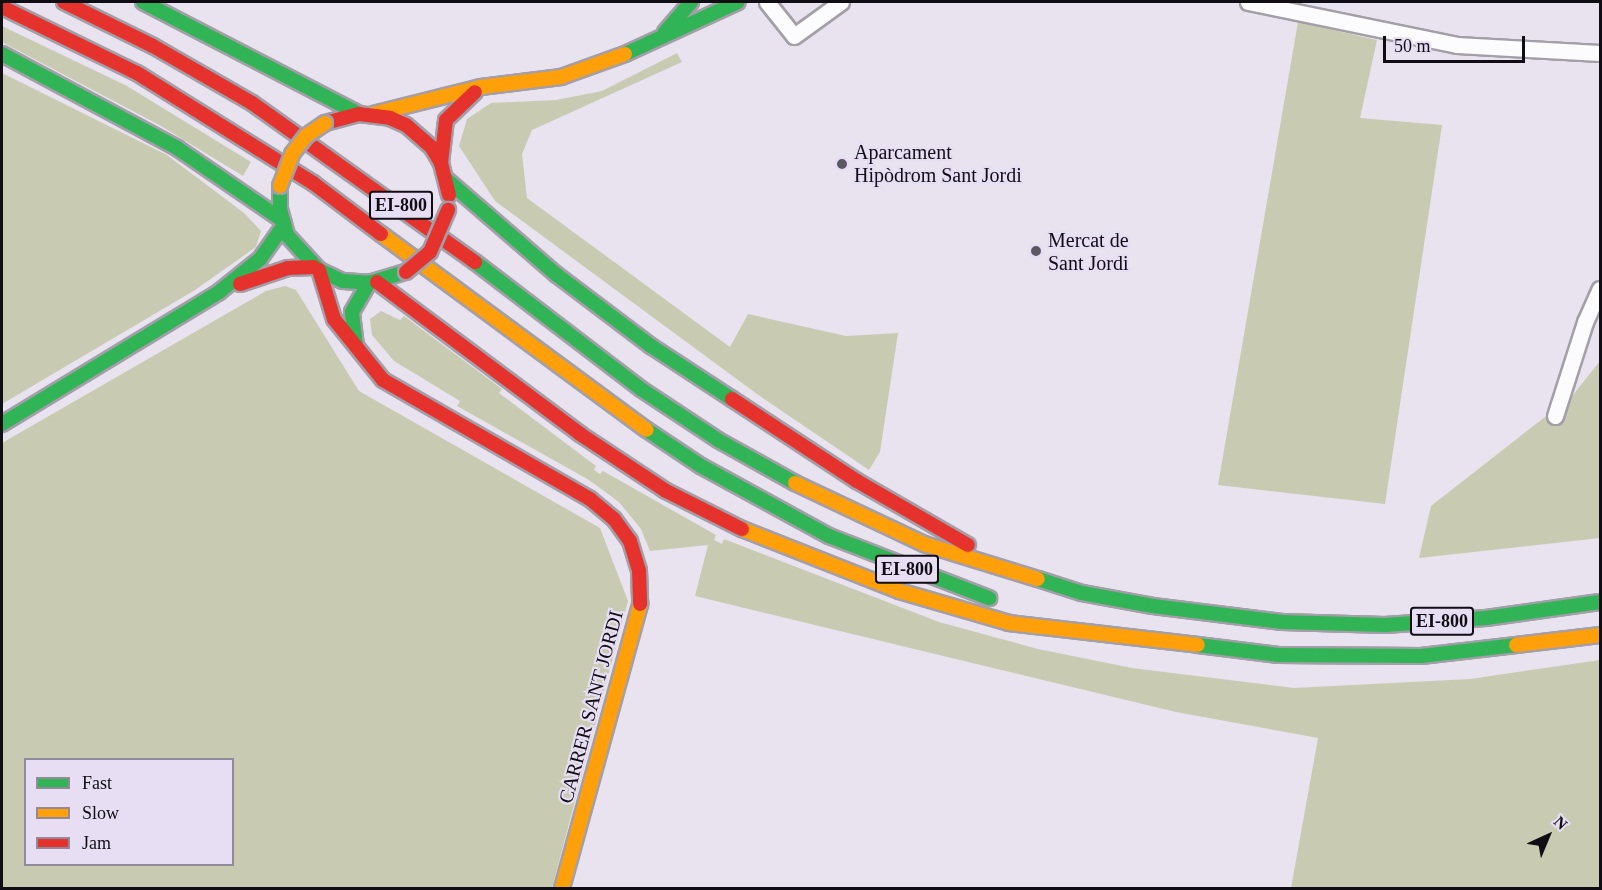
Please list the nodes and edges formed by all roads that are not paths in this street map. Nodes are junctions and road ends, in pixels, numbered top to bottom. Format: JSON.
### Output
{"nodes":[{"id":1,"x":64,"y":2,"type":"edge"},
{"id":2,"x":143,"y":2,"type":"edge"},
{"id":3,"x":691,"y":2,"type":"edge"},
{"id":4,"x":738,"y":2,"type":"edge"},
{"id":5,"x":767,"y":2,"type":"edge"},
{"id":6,"x":842,"y":2,"type":"edge"},
{"id":7,"x":1248,"y":2,"type":"edge"},
{"id":8,"x":2,"y":6,"type":"edge"},
{"id":9,"x":662,"y":36,"type":"junction"},
{"id":10,"x":1600,"y":53,"type":"edge"},
{"id":11,"x":2,"y":54,"type":"edge"},
{"id":12,"x":481,"y":87,"type":"junction"},
{"id":13,"x":366,"y":114,"type":"junction"},
{"id":14,"x":441,"y":163,"type":"junction"},
{"id":15,"x":446,"y":179,"type":"junction"},
{"id":16,"x":283,"y":223,"type":"junction"},
{"id":17,"x":316,"y":269,"type":"junction"},
{"id":18,"x":373,"y":283,"type":"junction"},
{"id":19,"x":1600,"y":290,"type":"edge"},
{"id":20,"x":219,"y":292,"type":"junction"},
{"id":21,"x":360,"y":356,"type":"junction"},
{"id":22,"x":1556,"y":416,"type":"dead end"},
{"id":23,"x":2,"y":424,"type":"edge"},
{"id":24,"x":1025,"y":578,"type":"junction"},
{"id":25,"x":1000,"y":601,"type":"dead end"},
{"id":26,"x":1600,"y":602,"type":"edge"},
{"id":27,"x":1035,"y":610,"type":"dead end"},
{"id":28,"x":1600,"y":635,"type":"edge"},
{"id":29,"x":1127,"y":636,"type":"junction"},
{"id":30,"x":562,"y":888,"type":"edge"}],
"edges":[{"from":1,"to":24,"type":"main road","number":"EI-800"},
{"from":2,"to":13,"type":"main road"},
{"from":3,"to":9,"type":"main road"},
{"from":4,"to":9,"type":"main road"},
{"from":5,"to":6,"type":"street"},
{"from":7,"to":10,"type":"street"},
{"from":8,"to":25,"type":"main road","number":"EI-800"},
{"from":9,"to":12,"type":"main road"},
{"from":11,"to":16,"type":"main road"},
{"from":12,"to":13,"type":"main road"},
{"from":12,"to":14,"type":"main road"},
{"from":13,"to":14,"type":"main road"},
{"from":13,"to":16,"type":"main road","bridge":true},
{"from":14,"to":15,"type":"main road"},
{"from":15,"to":18,"type":"main road","bridge":true},
{"from":15,"to":24,"type":"main road"},
{"from":16,"to":17,"type":"main road"},
{"from":16,"to":20,"type":"main road"},
{"from":17,"to":18,"type":"main road"},
{"from":17,"to":20,"type":"main road"},
{"from":17,"to":21,"type":"main road","name":"CARRER SANT JORDI"},
{"from":18,"to":21,"type":"main road"},
{"from":18,"to":29,"type":"main road"},
{"from":19,"to":22,"type":"street"},
{"from":20,"to":23,"type":"main road"},
{"from":21,"to":30,"type":"main road","name":"CARRER SANT JORDI"},
{"from":24,"to":26,"type":"main road","number":"EI-800"},
{"from":27,"to":29,"type":"main road","number":"EI-800"},
{"from":28,"to":29,"type":"main road","number":"EI-800"}]}
